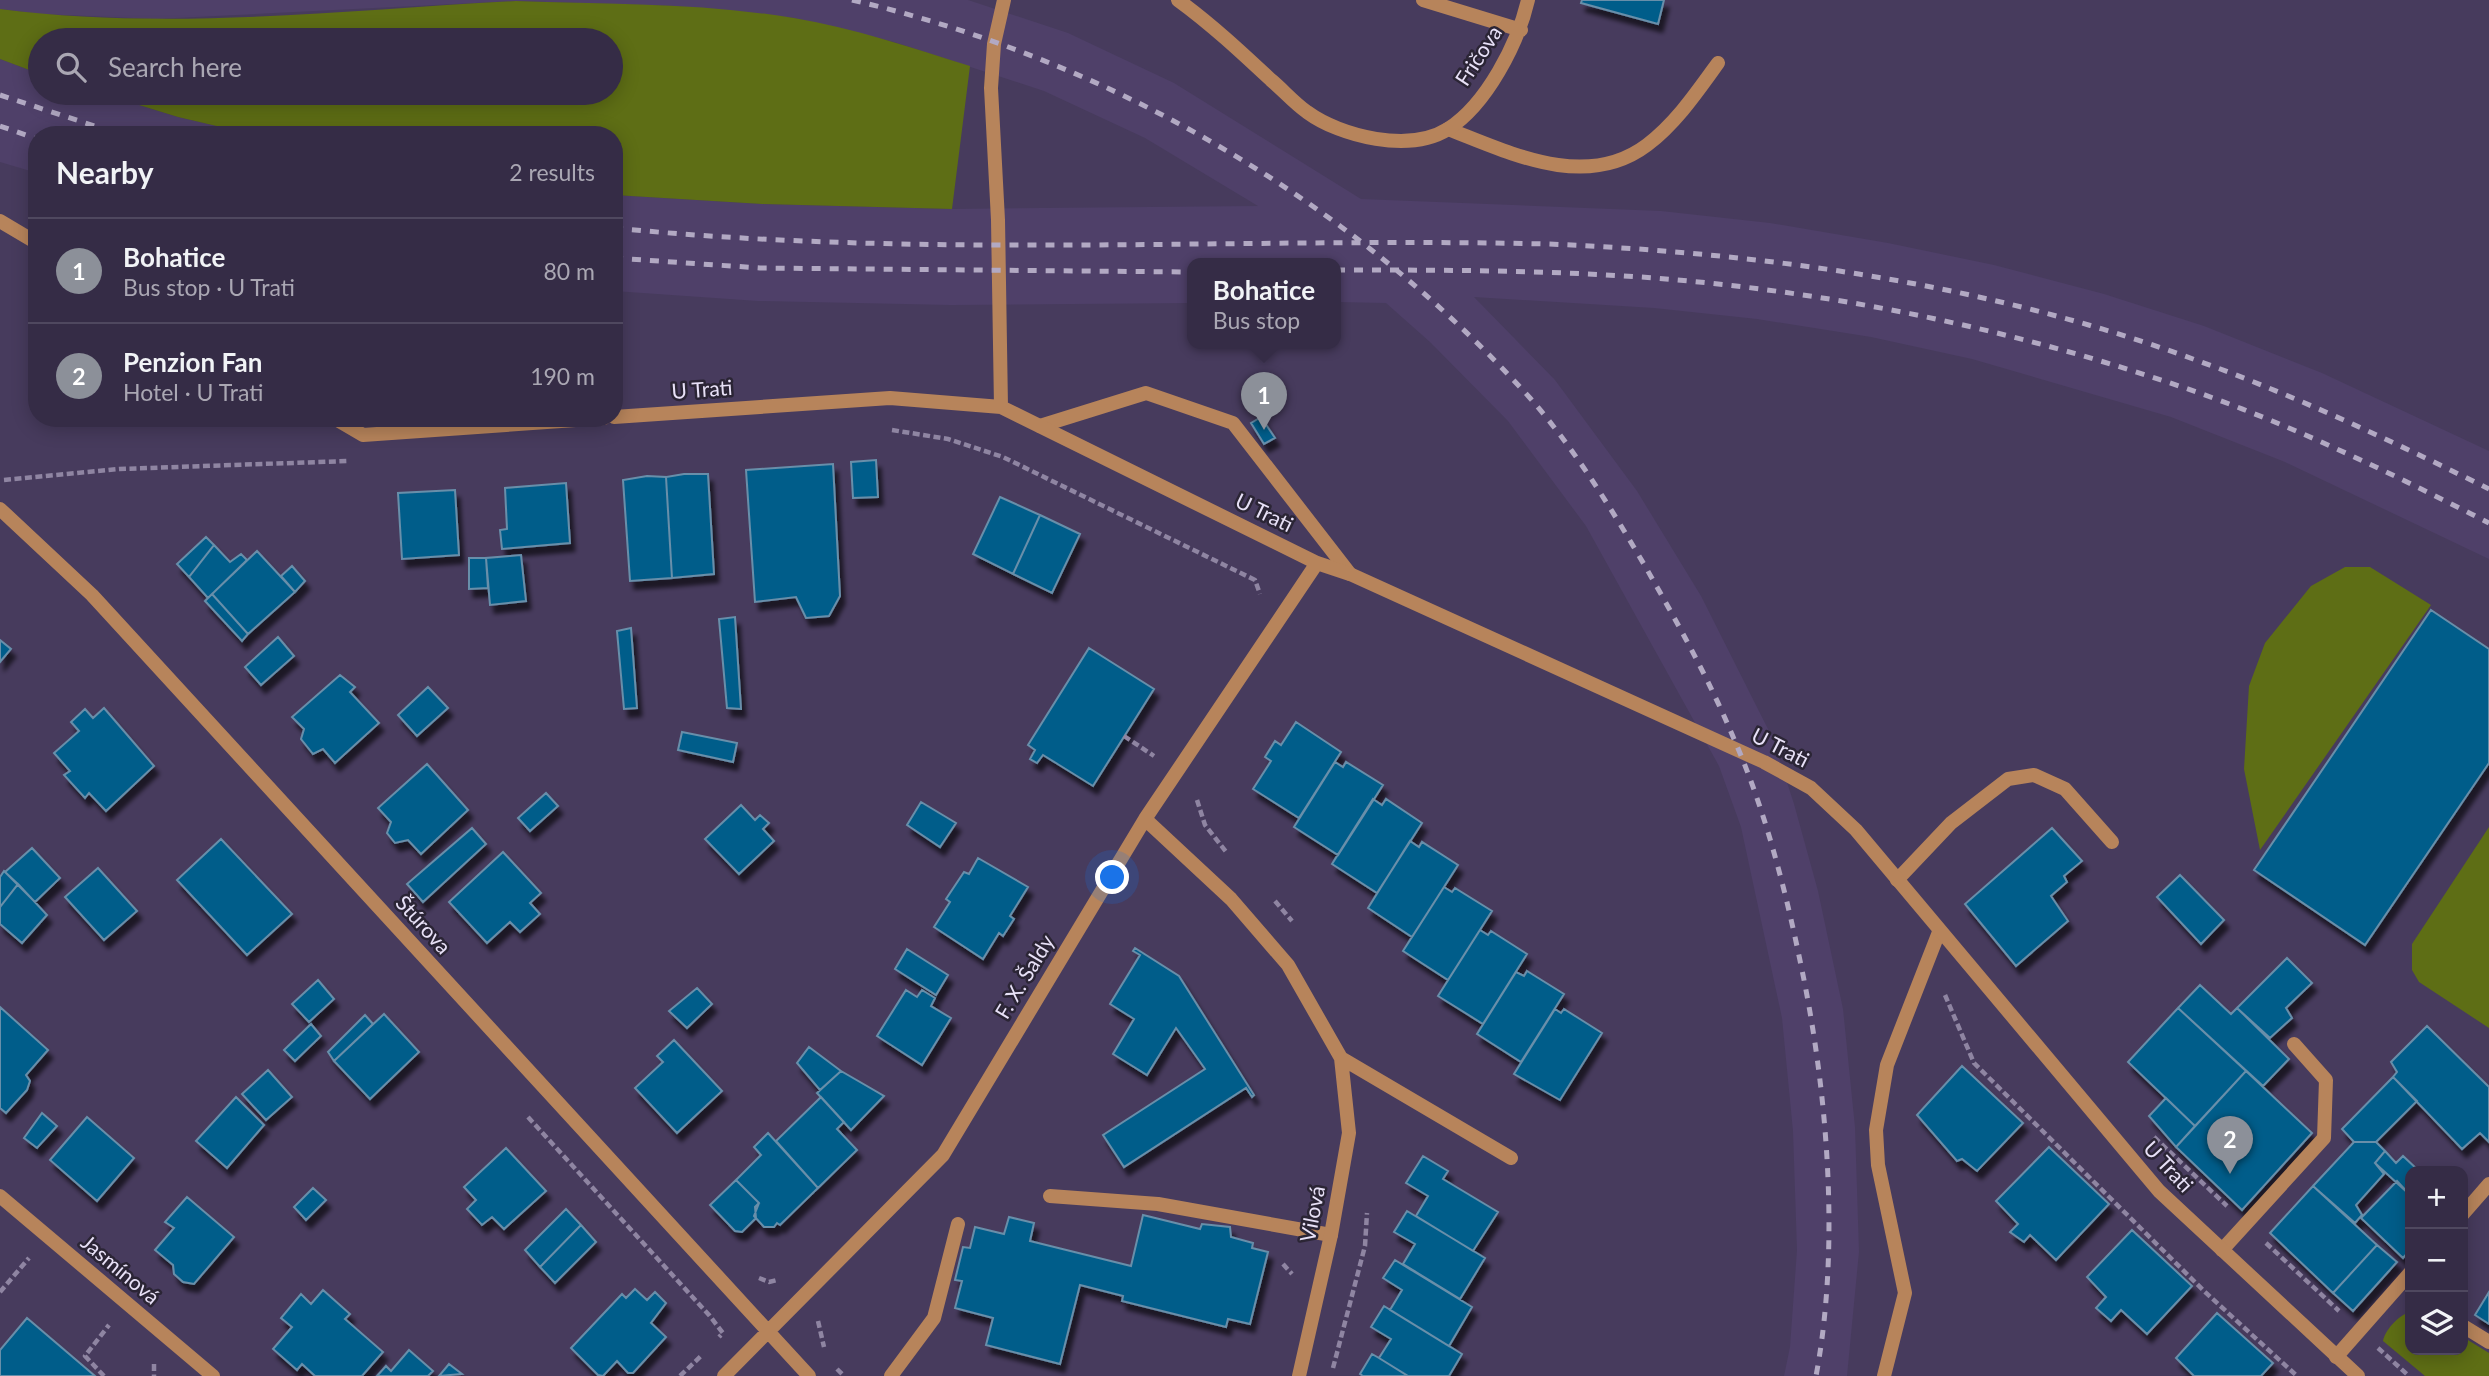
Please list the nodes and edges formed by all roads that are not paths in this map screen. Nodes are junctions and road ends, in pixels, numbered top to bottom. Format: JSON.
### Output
{"nodes":[{"id":1,"x":1004,"y":0,"type":"edge"},
{"id":2,"x":1178,"y":0,"type":"edge"},
{"id":3,"x":1423,"y":0,"type":"edge"},
{"id":4,"x":1528,"y":0,"type":"edge"},
{"id":5,"x":1521,"y":30,"type":"junction"},
{"id":6,"x":1718,"y":63,"type":"dead end"},
{"id":7,"x":1448,"y":129,"type":"junction"},
{"id":8,"x":0,"y":221,"type":"edge"},
{"id":9,"x":28,"y":238,"type":"edge"},
{"id":10,"x":1001,"y":407,"type":"junction"},
{"id":11,"x":623,"y":417,"type":"edge"},
{"id":12,"x":1040,"y":426,"type":"junction"},
{"id":13,"x":349,"y":427,"type":"edge"},
{"id":14,"x":476,"y":427,"type":"edge"},
{"id":15,"x":0,"y":509,"type":"edge"},
{"id":16,"x":1317,"y":563,"type":"junction"},
{"id":17,"x":1350,"y":574,"type":"junction"},
{"id":18,"x":1145,"y":819,"type":"junction"},
{"id":19,"x":2112,"y":842,"type":"dead end"},
{"id":20,"x":1897,"y":880,"type":"junction"},
{"id":21,"x":1938,"y":932,"type":"junction"},
{"id":22,"x":2294,"y":1044,"type":"dead end"},
{"id":23,"x":1341,"y":1058,"type":"junction"},
{"id":24,"x":1511,"y":1158,"type":"dead end"},
{"id":25,"x":2489,"y":1184,"type":"edge"},
{"id":26,"x":0,"y":1196,"type":"edge"},
{"id":27,"x":1051,"y":1196,"type":"dead end"},
{"id":28,"x":2468,"y":1208,"type":"edge"},
{"id":29,"x":958,"y":1224,"type":"dead end"},
{"id":30,"x":1331,"y":1235,"type":"junction"},
{"id":31,"x":2222,"y":1250,"type":"junction"},
{"id":32,"x":2404,"y":1290,"type":"edge"},
{"id":33,"x":2468,"y":1329,"type":"edge"},
{"id":34,"x":767,"y":1332,"type":"junction"},
{"id":35,"x":2489,"y":1342,"type":"edge"},
{"id":36,"x":2336,"y":1357,"type":"junction"},
{"id":37,"x":203,"y":1373,"type":"edge"},
{"id":38,"x":724,"y":1376,"type":"edge"},
{"id":39,"x":809,"y":1376,"type":"edge"},
{"id":40,"x":891,"y":1376,"type":"edge"},
{"id":41,"x":1299,"y":1376,"type":"edge"},
{"id":42,"x":1884,"y":1376,"type":"edge"},
{"id":43,"x":2358,"y":1376,"type":"edge"}],
"edges":[{"from":1,"to":10,"type":"street"},
{"from":2,"to":7,"type":"street","name":"Fričova"},
{"from":3,"to":5,"type":"street","name":"Fričova"},
{"from":4,"to":5,"type":"street"},
{"from":5,"to":7,"type":"street","name":"Fričova"},
{"from":6,"to":7,"type":"street"},
{"from":8,"to":9,"type":"street"},
{"from":10,"to":11,"type":"street","name":"U Trati"},
{"from":10,"to":12,"type":"street","name":"U Trati"},
{"from":12,"to":16,"type":"street","name":"U Trati"},
{"from":12,"to":17,"type":"street"},
{"from":13,"to":14,"type":"street"},
{"from":15,"to":34,"type":"street","name":"Štúrova"},
{"from":16,"to":17,"type":"street","name":"U Trati"},
{"from":16,"to":18,"type":"street","name":"F. X. Šaldy"},
{"from":17,"to":20,"type":"street","name":"U Trati"},
{"from":18,"to":23,"type":"street","name":"Vilová"},
{"from":18,"to":34,"type":"street","name":"F. X. Šaldy"},
{"from":19,"to":20,"type":"street"},
{"from":20,"to":21,"type":"street","name":"U Trati"},
{"from":21,"to":31,"type":"street","name":"U Trati"},
{"from":21,"to":42,"type":"street"},
{"from":22,"to":31,"type":"street"},
{"from":23,"to":24,"type":"street","name":"Vilová"},
{"from":23,"to":30,"type":"street","name":"Vilová"},
{"from":25,"to":28,"type":"street"},
{"from":26,"to":37,"type":"street","name":"Jasmínová"},
{"from":27,"to":30,"type":"street"},
{"from":29,"to":40,"type":"street"},
{"from":30,"to":41,"type":"street","name":"Vilová"},
{"from":31,"to":36,"type":"street","name":"U Trati"},
{"from":32,"to":36,"type":"street"},
{"from":33,"to":35,"type":"street"},
{"from":34,"to":38,"type":"street","name":"F. X. Šaldy"},
{"from":34,"to":39,"type":"street","name":"Štúrova"},
{"from":36,"to":43,"type":"street","name":"U Trati"}]}
